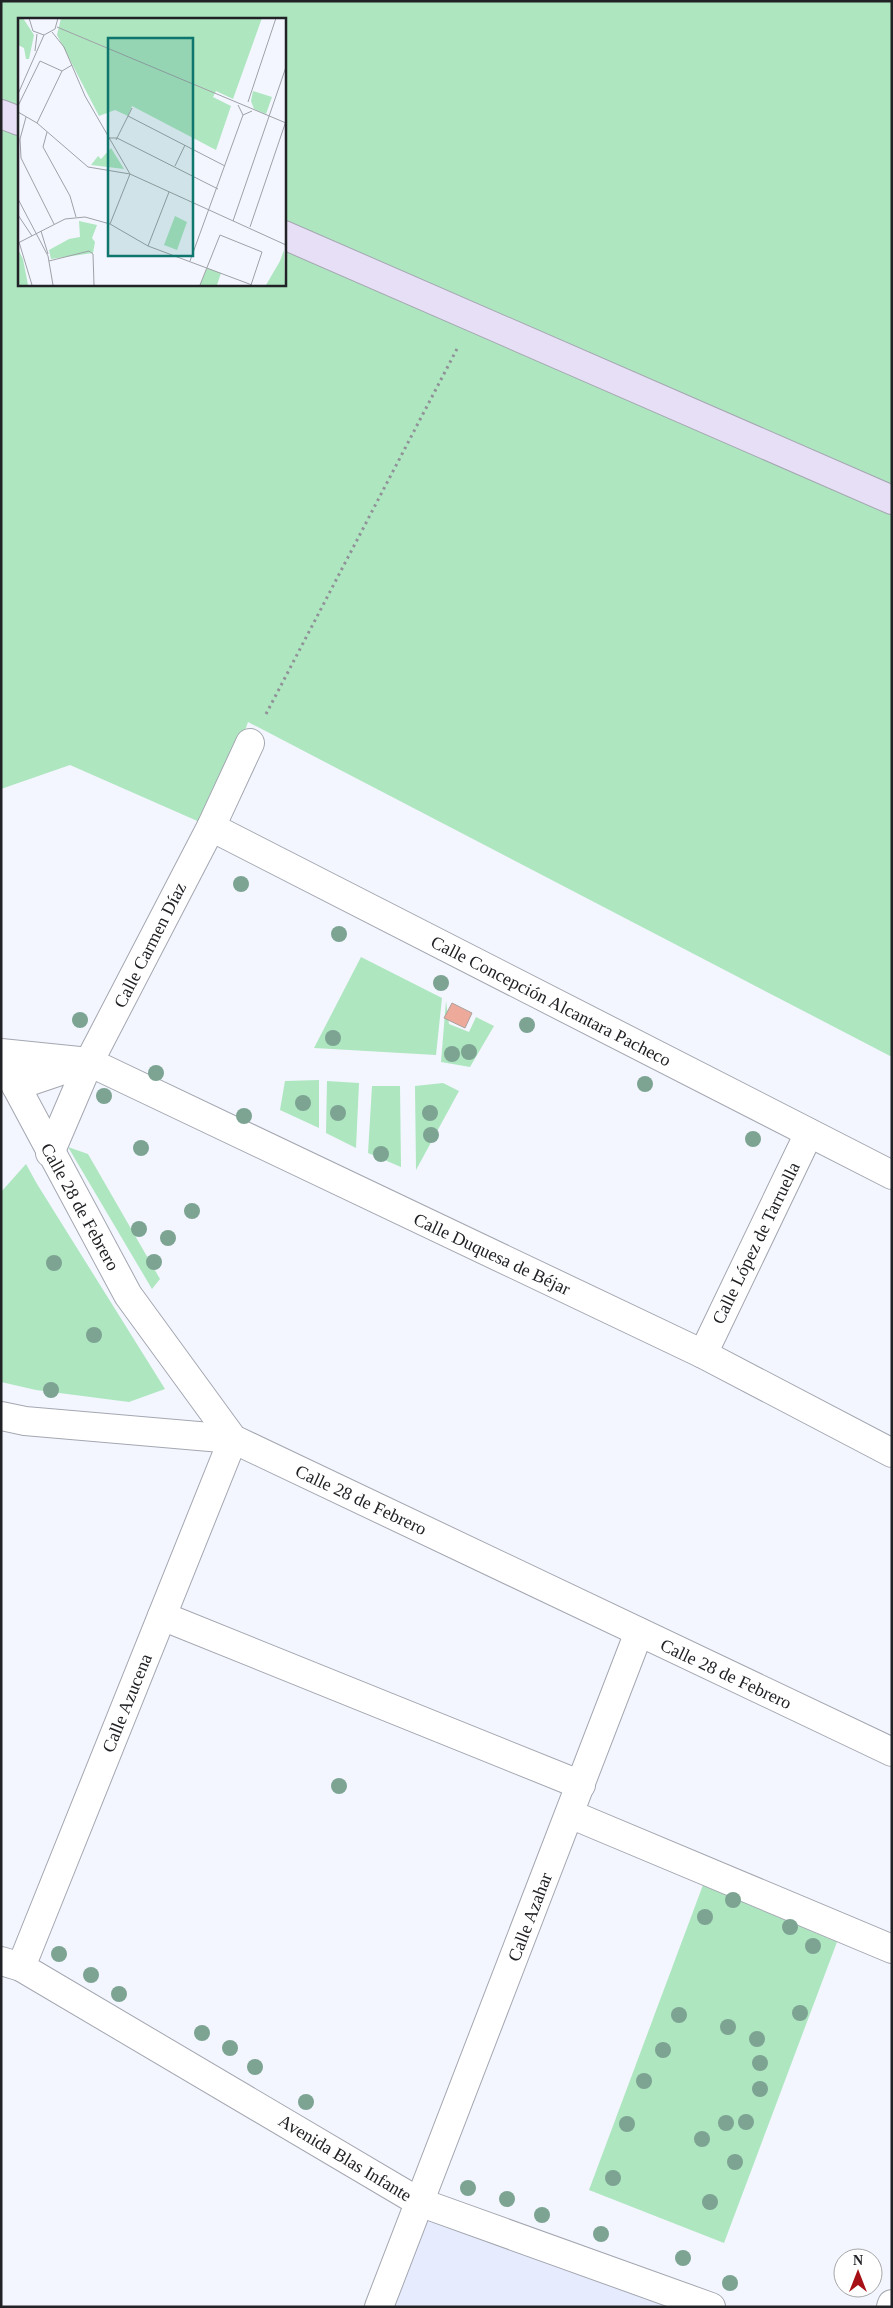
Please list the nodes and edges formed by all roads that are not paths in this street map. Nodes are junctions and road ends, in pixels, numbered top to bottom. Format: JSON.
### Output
{"nodes":[{"id":1,"x":1,"y":114,"type":"edge"},
{"id":2,"x":18,"y":121,"type":"edge"},
{"id":3,"x":285,"y":235,"type":"edge"},
{"id":4,"x":892,"y":500,"type":"edge"},
{"id":5,"x":250,"y":743,"type":"road end"},
{"id":6,"x":211,"y":828,"type":"junction"},
{"id":7,"x":1,"y":1053,"type":"edge"},
{"id":8,"x":1,"y":1058,"type":"edge"},
{"id":9,"x":89,"y":1062,"type":"junction"},
{"id":10,"x":16,"y":1086,"type":"junction"},
{"id":11,"x":808,"y":1133,"type":"junction"},
{"id":12,"x":50,"y":1153,"type":"junction"},
{"id":13,"x":892,"y":1175,"type":"edge"},
{"id":14,"x":703,"y":1354,"type":"junction"},
{"id":15,"x":1,"y":1416,"type":"edge"},
{"id":16,"x":233,"y":1439,"type":"junction"},
{"id":17,"x":892,"y":1453,"type":"edge"},
{"id":18,"x":162,"y":1616,"type":"junction"},
{"id":19,"x":639,"y":1632,"type":"junction"},
{"id":20,"x":892,"y":1752,"type":"edge"},
{"id":21,"x":581,"y":1785,"type":"junction"},
{"id":22,"x":570,"y":1814,"type":"junction"},
{"id":23,"x":892,"y":1949,"type":"edge"},
{"id":24,"x":11,"y":1964,"type":"edge"},
{"id":25,"x":419,"y":2202,"type":"junction"},
{"id":26,"x":379,"y":2307,"type":"edge"},
{"id":27,"x":711,"y":2307,"type":"edge"}],
"edges":[{"from":1,"to":2,"type":"street"},
{"from":3,"to":4,"type":"street"},
{"from":5,"to":6,"type":"street","name":"Calle Carmen Díaz"},
{"from":6,"to":9,"type":"street","name":"Calle Carmen Díaz"},
{"from":6,"to":11,"type":"street","name":"Calle Concepción Alcantara Pacheco"},
{"from":7,"to":9,"type":"street","name":"Calle Duquesa de Béjar"},
{"from":8,"to":10,"type":"street","name":"Calle 28 de Febrero"},
{"from":9,"to":10,"type":"street"},
{"from":9,"to":12,"type":"street","name":"Calle Carmen Díaz"},
{"from":9,"to":14,"type":"street","name":"Calle Duquesa de Béjar"},
{"from":10,"to":12,"type":"street","name":"Calle 28 de Febrero"},
{"from":11,"to":13,"type":"street","name":"Calle Concepción Alcantara Pacheco"},
{"from":11,"to":14,"type":"street","name":"Calle López de Tarruella"},
{"from":12,"to":16,"type":"street","name":"Calle 28 de Febrero"},
{"from":14,"to":17,"type":"street","name":"Calle Duquesa de Béjar"},
{"from":15,"to":16,"type":"street"},
{"from":16,"to":18,"type":"street","name":"Calle Azucena"},
{"from":16,"to":19,"type":"street","name":"Calle 28 de Febrero"},
{"from":18,"to":21,"type":"street"},
{"from":18,"to":24,"type":"street","name":"Calle Azucena"},
{"from":19,"to":20,"type":"street","name":"Calle 28 de Febrero"},
{"from":19,"to":21,"type":"street","name":"Calle Azahar"},
{"from":21,"to":22,"type":"street","name":"Calle Azahar"},
{"from":22,"to":23,"type":"street"},
{"from":22,"to":25,"type":"street","name":"Calle Azahar"},
{"from":24,"to":25,"type":"street","name":"Avenida Blas Infante"},
{"from":25,"to":26,"type":"street","name":"Calle Azahar"},
{"from":25,"to":27,"type":"street","name":"Avenida Blas Infante"}]}
